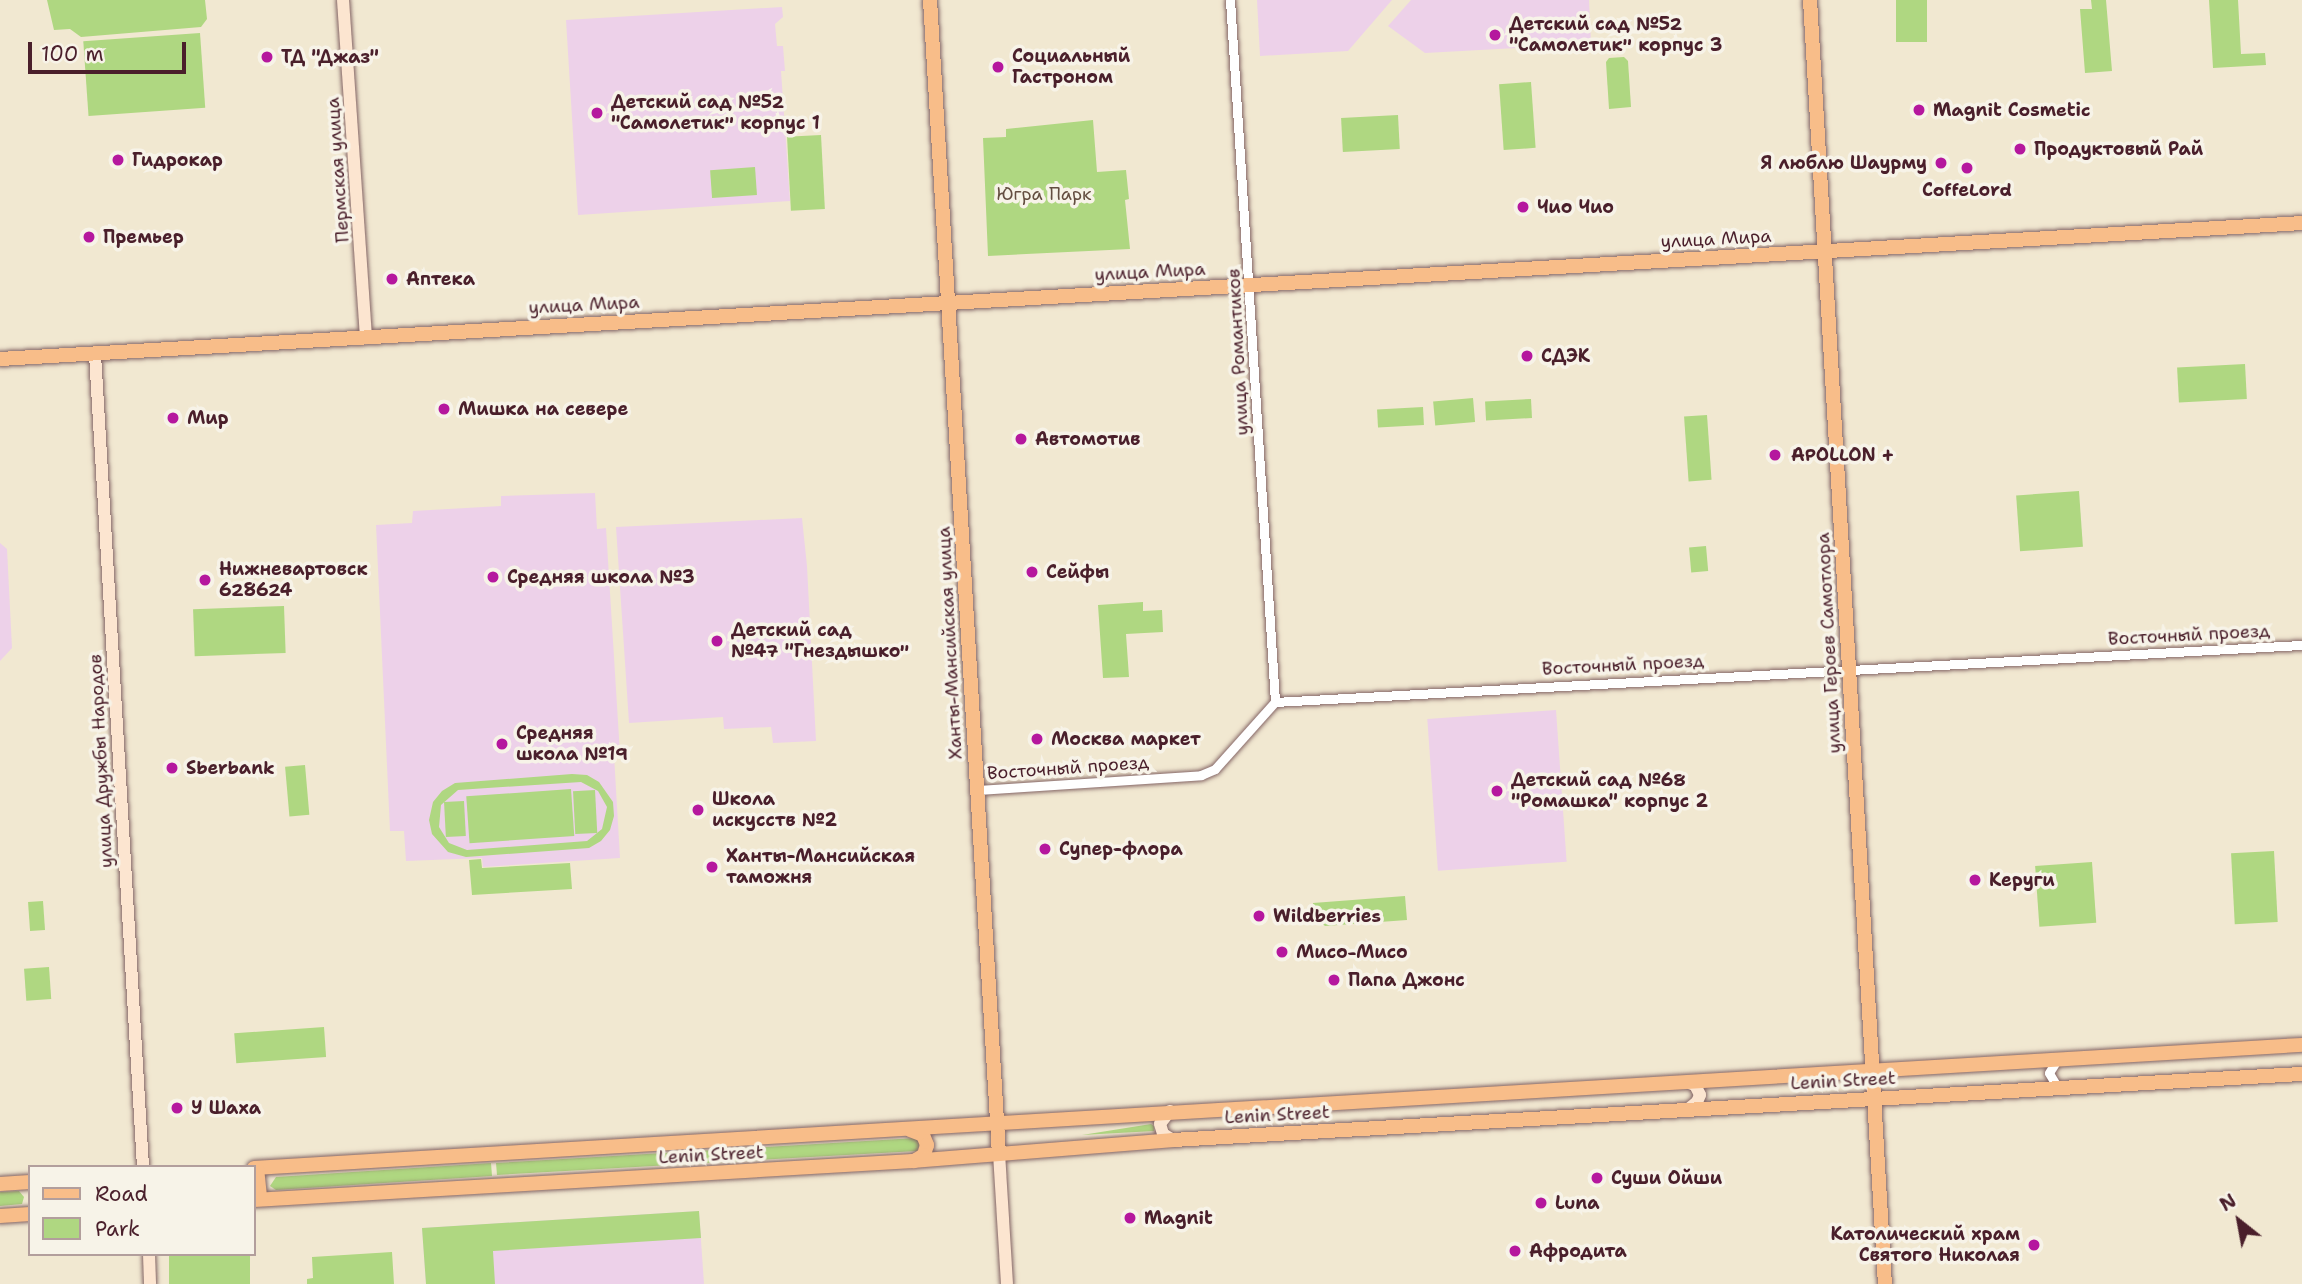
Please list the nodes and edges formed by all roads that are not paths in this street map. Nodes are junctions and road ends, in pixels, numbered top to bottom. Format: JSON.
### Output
{"nodes":[{"id":1,"x":343,"y":0,"type":"edge"},
{"id":2,"x":930,"y":0,"type":"edge"},
{"id":3,"x":1230,"y":0,"type":"edge"},
{"id":4,"x":1810,"y":0,"type":"edge"},
{"id":5,"x":2302,"y":223,"type":"edge"},
{"id":6,"x":1825,"y":251,"type":"junction"},
{"id":7,"x":1250,"y":285,"type":"junction"},
{"id":8,"x":950,"y":302,"type":"junction"},
{"id":9,"x":366,"y":338,"type":"junction"},
{"id":10,"x":94,"y":354,"type":"junction"},
{"id":11,"x":0,"y":359,"type":"edge"},
{"id":12,"x":2302,"y":645,"type":"edge"},
{"id":13,"x":1850,"y":668,"type":"junction"},
{"id":14,"x":1275,"y":702,"type":"junction"},
{"id":15,"x":978,"y":790,"type":"junction"},
{"id":16,"x":2302,"y":1045,"type":"edge"},
{"id":17,"x":2059,"y":1059,"type":"junction"},
{"id":18,"x":1872,"y":1070,"type":"junction"},
{"id":19,"x":2302,"y":1074,"type":"edge"},
{"id":20,"x":1685,"y":1081,"type":"junction"},
{"id":21,"x":2060,"y":1088,"type":"junction"},
{"id":22,"x":1873,"y":1098,"type":"junction"},
{"id":23,"x":1686,"y":1110,"type":"junction"},
{"id":24,"x":1170,"y":1111,"type":"junction"},
{"id":25,"x":997,"y":1124,"type":"junction"},
{"id":26,"x":909,"y":1130,"type":"junction"},
{"id":27,"x":1173,"y":1140,"type":"junction"},
{"id":28,"x":999,"y":1153,"type":"junction"},
{"id":29,"x":913,"y":1161,"type":"junction"},
{"id":30,"x":143,"y":1165,"type":"edge"},
{"id":31,"x":256,"y":1168,"type":"edge"},
{"id":32,"x":28,"y":1182,"type":"edge"},
{"id":33,"x":0,"y":1184,"type":"edge"},
{"id":34,"x":257,"y":1200,"type":"edge"},
{"id":35,"x":28,"y":1214,"type":"edge"},
{"id":36,"x":0,"y":1216,"type":"edge"},
{"id":37,"x":149,"y":1256,"type":"edge"},
{"id":38,"x":150,"y":1284,"type":"edge"},
{"id":39,"x":1007,"y":1284,"type":"edge"},
{"id":40,"x":1885,"y":1284,"type":"edge"}],
"edges":[{"from":1,"to":9,"type":"street","name":"Пермская улица"},
{"from":2,"to":8,"type":"main road","name":"Ханты-Мансийская улица"},
{"from":3,"to":7,"type":"street","name":"улица Романтиков"},
{"from":4,"to":6,"type":"main road","name":"улица Героев Самотлора"},
{"from":5,"to":6,"type":"main road","name":"улица Мира"},
{"from":6,"to":7,"type":"main road","name":"улица Мира"},
{"from":6,"to":13,"type":"main road","name":"улица Героев Самотлора"},
{"from":7,"to":8,"type":"main road","name":"улица Мира"},
{"from":7,"to":14,"type":"street","name":"улица Романтиков"},
{"from":8,"to":9,"type":"main road","name":"улица Мира"},
{"from":8,"to":15,"type":"main road","name":"Ханты-Мансийская улица"},
{"from":9,"to":10,"type":"main road","name":"улица Мира"},
{"from":10,"to":11,"type":"main road","name":"улица Мира"},
{"from":10,"to":30,"type":"street","name":"улица Дружбы Народов"},
{"from":12,"to":13,"type":"street","name":"Восточный проезд"},
{"from":13,"to":14,"type":"street","name":"Восточный проезд"},
{"from":13,"to":18,"type":"main road","name":"улица Героев Самотлора"},
{"from":14,"to":15,"type":"street","name":"Восточный проезд"},
{"from":15,"to":25,"type":"main road","name":"Ханты-Мансийская улица"},
{"from":16,"to":17,"type":"main road","name":"Lenin Street"},
{"from":17,"to":18,"type":"main road","name":"Lenin Street"},
{"from":17,"to":21,"type":"street"},
{"from":18,"to":20,"type":"main road","name":"Lenin Street"},
{"from":18,"to":22,"type":"main road","name":"улица Героев Самотлора"},
{"from":19,"to":21,"type":"main road","name":"Lenin Street"},
{"from":20,"to":23,"type":"street"},
{"from":20,"to":24,"type":"main road","name":"Lenin Street"},
{"from":21,"to":22,"type":"main road","name":"Lenin Street"},
{"from":22,"to":23,"type":"main road","name":"Lenin Street"},
{"from":22,"to":40,"type":"main road","name":"улица Героев Самотлора"},
{"from":23,"to":27,"type":"main road","name":"Lenin Street"},
{"from":24,"to":25,"type":"main road","name":"Lenin Street"},
{"from":24,"to":27,"type":"street"},
{"from":25,"to":26,"type":"main road","name":"Lenin Street"},
{"from":25,"to":28,"type":"main road","name":"Ханты-Мансийская улица"},
{"from":26,"to":29,"type":"main road"},
{"from":26,"to":31,"type":"main road","name":"Lenin Street"},
{"from":27,"to":28,"type":"main road","name":"Lenin Street"},
{"from":28,"to":29,"type":"main road","name":"Lenin Street"},
{"from":28,"to":39,"type":"street","name":"Ханты-Мансийская улица"},
{"from":29,"to":34,"type":"main road","name":"Lenin Street"},
{"from":31,"to":34,"type":"main road"},
{"from":32,"to":33,"type":"main road"},
{"from":35,"to":36,"type":"main road"},
{"from":37,"to":38,"type":"street"}]}
